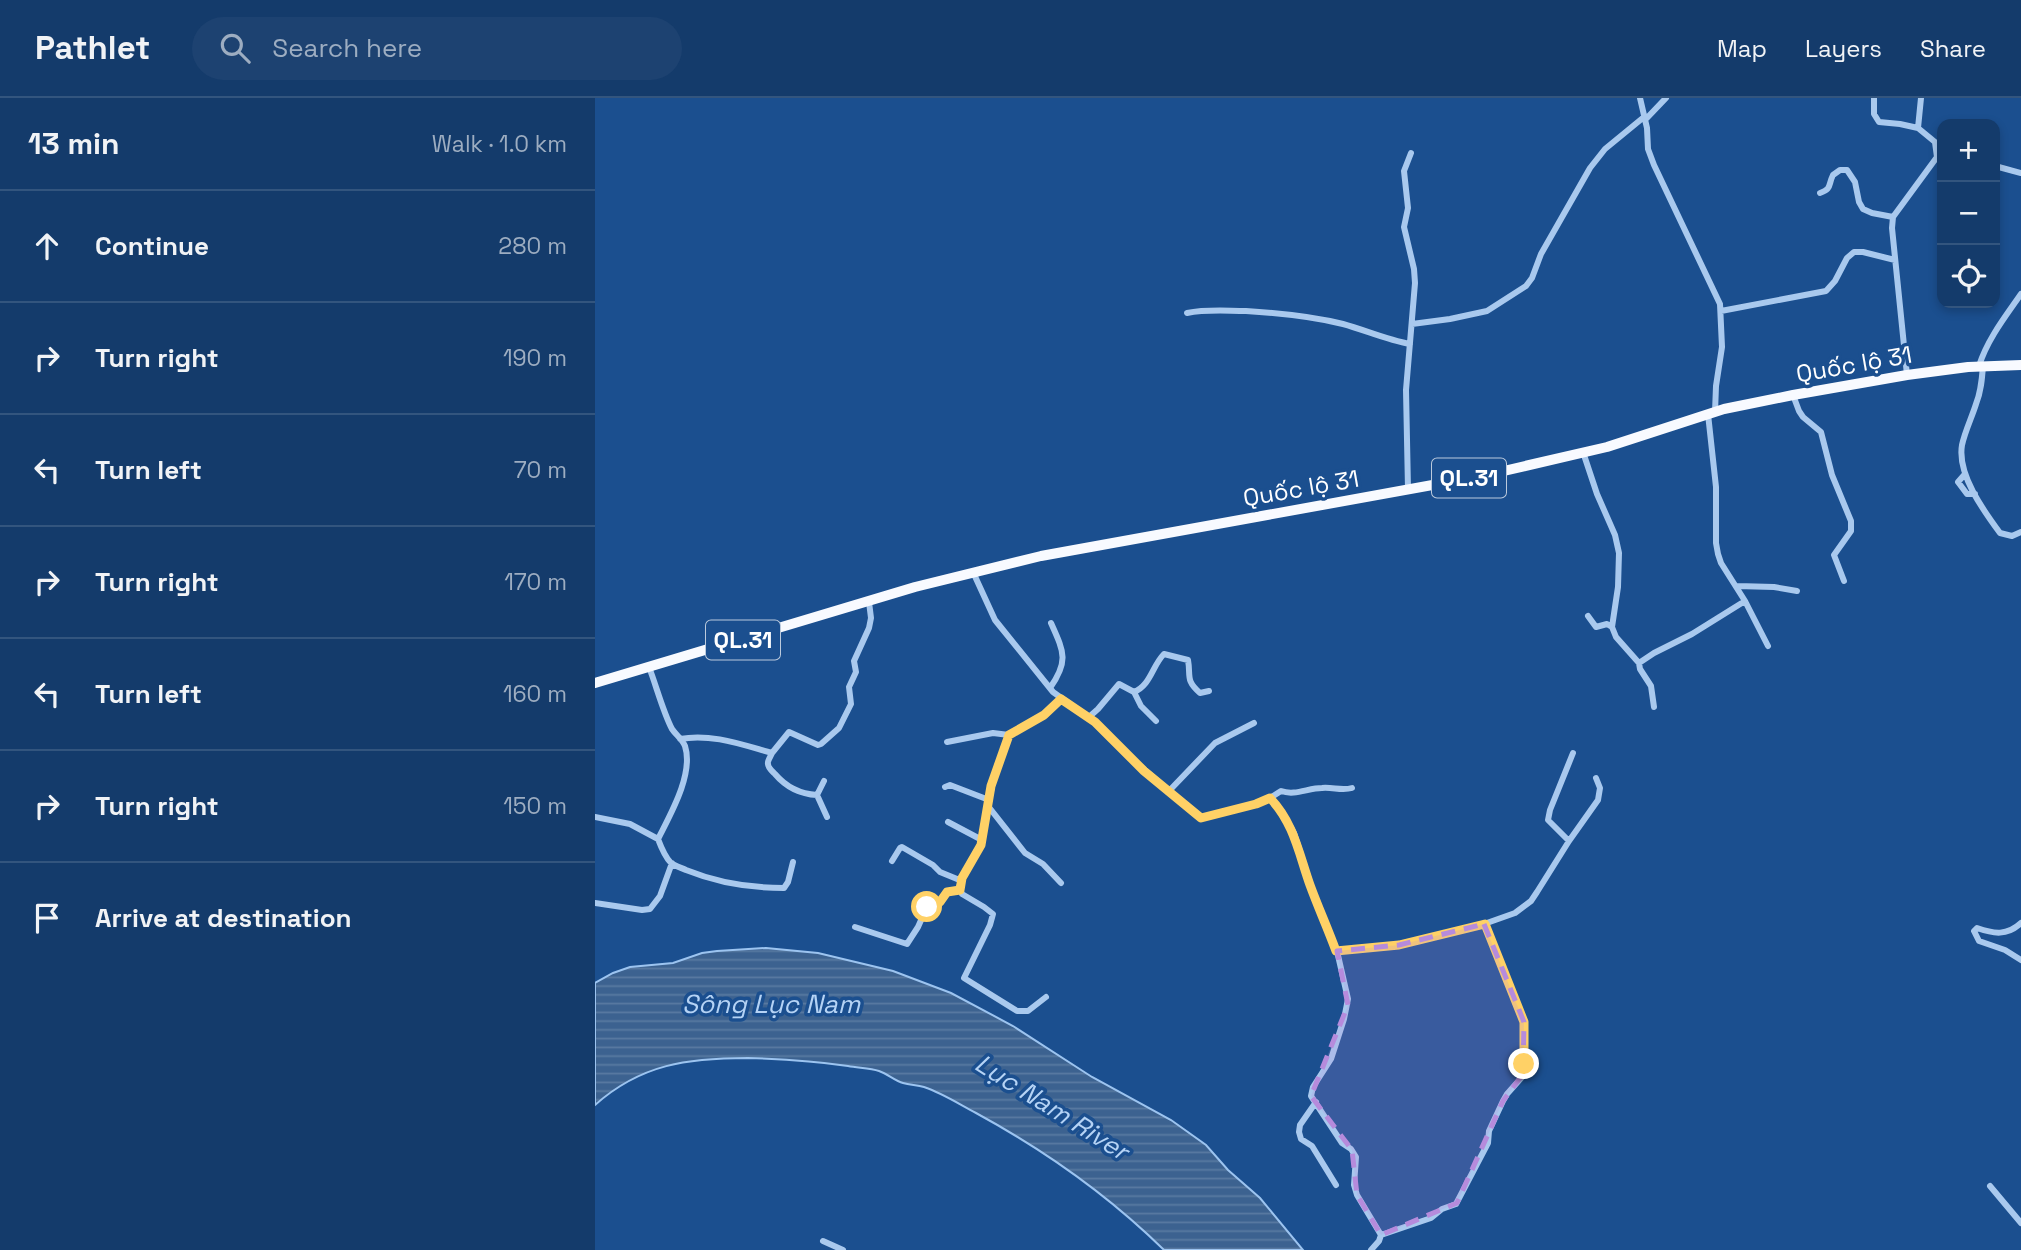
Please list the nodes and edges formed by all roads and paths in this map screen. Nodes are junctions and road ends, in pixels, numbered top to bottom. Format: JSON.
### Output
{"nodes":[{"id":1,"x":1640,"y":98,"type":"edge"},
{"id":2,"x":1666,"y":98,"type":"edge"},
{"id":3,"x":1874,"y":98,"type":"edge"},
{"id":4,"x":1921,"y":98,"type":"edge"},
{"id":5,"x":1644,"y":119,"type":"junction"},
{"id":6,"x":1918,"y":128,"type":"junction"},
{"id":7,"x":1935,"y":142,"type":"joint"},
{"id":8,"x":1937,"y":147,"type":"edge"},
{"id":9,"x":1411,"y":153,"type":"dead end"},
{"id":10,"x":1937,"y":159,"type":"edge"},
{"id":11,"x":2000,"y":167,"type":"edge"},
{"id":12,"x":2021,"y":173,"type":"edge"},
{"id":13,"x":1820,"y":193,"type":"dead end"},
{"id":14,"x":1893,"y":217,"type":"junction"},
{"id":15,"x":1895,"y":260,"type":"junction"},
{"id":16,"x":2021,"y":295,"type":"edge"},
{"id":17,"x":1721,"y":311,"type":"junction"},
{"id":18,"x":1187,"y":313,"type":"dead end"},
{"id":19,"x":1412,"y":324,"type":"junction"},
{"id":20,"x":1410,"y":344,"type":"junction"},
{"id":21,"x":2021,"y":365,"type":"edge"},
{"id":22,"x":1981,"y":366,"type":"junction"},
{"id":23,"x":1907,"y":375,"type":"junction"},
{"id":24,"x":1793,"y":395,"type":"junction"},
{"id":25,"x":1712,"y":413,"type":"junction"},
{"id":26,"x":1583,"y":452,"type":"junction"},
{"id":27,"x":1408,"y":489,"type":"junction"},
{"id":28,"x":2021,"y":532,"type":"edge"},
{"id":29,"x":973,"y":572,"type":"junction"},
{"id":30,"x":1844,"y":581,"type":"dead end"},
{"id":31,"x":1737,"y":586,"type":"junction"},
{"id":32,"x":1797,"y":591,"type":"dead end"},
{"id":33,"x":1745,"y":601,"type":"junction"},
{"id":34,"x":869,"y":602,"type":"junction"},
{"id":35,"x":1588,"y":616,"type":"dead end"},
{"id":36,"x":1051,"y":623,"type":"dead end"},
{"id":37,"x":1612,"y":627,"type":"junction"},
{"id":38,"x":1768,"y":646,"type":"dead end"},
{"id":39,"x":1639,"y":663,"type":"junction"},
{"id":40,"x":649,"y":667,"type":"junction"},
{"id":41,"x":595,"y":683,"type":"edge"},
{"id":42,"x":1050,"y":688,"type":"junction"},
{"id":43,"x":1209,"y":691,"type":"dead end"},
{"id":44,"x":1134,"y":692,"type":"junction"},
{"id":45,"x":1061,"y":699,"type":"junction"},
{"id":46,"x":1654,"y":707,"type":"dead end"},
{"id":47,"x":1089,"y":717,"type":"junction"},
{"id":48,"x":1156,"y":721,"type":"dead end"},
{"id":49,"x":1254,"y":723,"type":"dead end"},
{"id":50,"x":1009,"y":735,"type":"junction"},
{"id":51,"x":680,"y":739,"type":"junction"},
{"id":52,"x":947,"y":742,"type":"dead end"},
{"id":53,"x":772,"y":753,"type":"junction"},
{"id":54,"x":1573,"y":753,"type":"dead end"},
{"id":55,"x":1596,"y":778,"type":"dead end"},
{"id":56,"x":824,"y":781,"type":"dead end"},
{"id":57,"x":945,"y":787,"type":"dead end"},
{"id":58,"x":1352,"y":788,"type":"dead end"},
{"id":59,"x":1169,"y":791,"type":"junction"},
{"id":60,"x":817,"y":795,"type":"junction"},
{"id":61,"x":1270,"y":798,"type":"junction"},
{"id":62,"x":989,"y":803,"type":"junction"},
{"id":63,"x":595,"y":817,"type":"edge"},
{"id":64,"x":827,"y":817,"type":"dead end"},
{"id":65,"x":948,"y":822,"type":"dead end"},
{"id":66,"x":658,"y":839,"type":"junction"},
{"id":67,"x":982,"y":840,"type":"junction"},
{"id":68,"x":1569,"y":841,"type":"junction"},
{"id":69,"x":892,"y":861,"type":"dead end"},
{"id":70,"x":793,"y":862,"type":"dead end"},
{"id":71,"x":672,"y":863,"type":"junction"},
{"id":72,"x":961,"y":881,"type":"junction"},
{"id":73,"x":1061,"y":883,"type":"dead end"},
{"id":74,"x":960,"y":890,"type":"junction"},
{"id":75,"x":595,"y":903,"type":"edge"},
{"id":76,"x":2021,"y":923,"type":"edge"},
{"id":77,"x":1485,"y":924,"type":"junction"},
{"id":78,"x":855,"y":927,"type":"dead end"},
{"id":79,"x":1336,"y":951,"type":"junction"},
{"id":80,"x":2021,"y":960,"type":"edge"},
{"id":81,"x":1046,"y":997,"type":"dead end"},
{"id":82,"x":1316,"y":1102,"type":"junction"},
{"id":83,"x":1336,"y":1185,"type":"dead end"},
{"id":84,"x":1990,"y":1186,"type":"dead end"},
{"id":85,"x":2021,"y":1223,"type":"edge"},
{"id":86,"x":1381,"y":1236,"type":"junction"},
{"id":87,"x":823,"y":1241,"type":"dead end"},
{"id":88,"x":843,"y":1250,"type":"edge"},
{"id":89,"x":1371,"y":1250,"type":"edge"}],
"edges":[{"from":1,"to":5,"type":"street"},
{"from":2,"to":5,"type":"street"},
{"from":3,"to":6,"type":"street"},
{"from":4,"to":6,"type":"street"},
{"from":5,"to":17,"type":"street"},
{"from":5,"to":19,"type":"street"},
{"from":6,"to":7,"type":"street"},
{"from":7,"to":8,"type":"street"},
{"from":9,"to":19,"type":"street"},
{"from":10,"to":14,"type":"street"},
{"from":11,"to":12,"type":"street"},
{"from":13,"to":14,"type":"street"},
{"from":14,"to":15,"type":"street"},
{"from":15,"to":17,"type":"street"},
{"from":15,"to":23,"type":"street"},
{"from":16,"to":22,"type":"street"},
{"from":17,"to":25,"type":"street"},
{"from":18,"to":20,"type":"street"},
{"from":19,"to":20,"type":"street"},
{"from":20,"to":27,"type":"street"},
{"from":21,"to":22,"type":"highway","name":"Quốc lộ 31","number":"QL.31"},
{"from":22,"to":23,"type":"highway","name":"Quốc lộ 31","number":"QL.31"},
{"from":22,"to":28,"type":"street"},
{"from":23,"to":24,"type":"highway","name":"Quốc lộ 31","number":"QL.31"},
{"from":24,"to":25,"type":"highway","name":"Quốc lộ 31","number":"QL.31"},
{"from":24,"to":30,"type":"street"},
{"from":25,"to":26,"type":"highway","name":"Quốc lộ 31","number":"QL.31"},
{"from":25,"to":31,"type":"street"},
{"from":26,"to":27,"type":"highway","name":"Quốc lộ 31","number":"QL.31"},
{"from":26,"to":37,"type":"street"},
{"from":27,"to":29,"type":"highway","name":"Quốc lộ 31","number":"QL.31"},
{"from":29,"to":34,"type":"highway","name":"Quốc lộ 31","number":"QL.31"},
{"from":29,"to":42,"type":"street"},
{"from":31,"to":32,"type":"street"},
{"from":31,"to":33,"type":"street"},
{"from":33,"to":38,"type":"street"},
{"from":33,"to":39,"type":"street"},
{"from":34,"to":40,"type":"highway","name":"Quốc lộ 31","number":"QL.31"},
{"from":34,"to":53,"type":"street"},
{"from":35,"to":37,"type":"street"},
{"from":36,"to":42,"type":"street"},
{"from":37,"to":39,"type":"street"},
{"from":39,"to":46,"type":"street"},
{"from":40,"to":41,"type":"highway","name":"Quốc lộ 31","number":"QL.31"},
{"from":40,"to":51,"type":"street"},
{"from":42,"to":45,"type":"street"},
{"from":43,"to":44,"type":"street"},
{"from":44,"to":47,"type":"street"},
{"from":44,"to":48,"type":"street"},
{"from":45,"to":47,"type":"street"},
{"from":45,"to":50,"type":"street"},
{"from":47,"to":59,"type":"street"},
{"from":49,"to":59,"type":"street"},
{"from":50,"to":52,"type":"street"},
{"from":50,"to":62,"type":"street"},
{"from":51,"to":53,"type":"street"},
{"from":51,"to":66,"type":"street"},
{"from":53,"to":60,"type":"street"},
{"from":54,"to":68,"type":"street"},
{"from":55,"to":68,"type":"street"},
{"from":56,"to":60,"type":"street"},
{"from":57,"to":62,"type":"street"},
{"from":58,"to":61,"type":"street"},
{"from":59,"to":61,"type":"street"},
{"from":60,"to":64,"type":"street"},
{"from":61,"to":79,"type":"street"},
{"from":62,"to":67,"type":"street"},
{"from":62,"to":73,"type":"street"},
{"from":63,"to":66,"type":"street"},
{"from":65,"to":67,"type":"street"},
{"from":66,"to":71,"type":"street"},
{"from":67,"to":72,"type":"street"},
{"from":68,"to":77,"type":"street"},
{"from":69,"to":72,"type":"street"},
{"from":70,"to":71,"type":"street"},
{"from":71,"to":75,"type":"street"},
{"from":72,"to":74,"type":"street"},
{"from":74,"to":78,"type":"street"},
{"from":74,"to":81,"type":"street"},
{"from":76,"to":80,"type":"street"},
{"from":77,"to":79,"type":"street"},
{"from":77,"to":86,"type":"street"},
{"from":79,"to":82,"type":"street"},
{"from":82,"to":83,"type":"street"},
{"from":82,"to":86,"type":"street"},
{"from":84,"to":85,"type":"street"},
{"from":86,"to":89,"type":"street"},
{"from":87,"to":88,"type":"street"}]}
